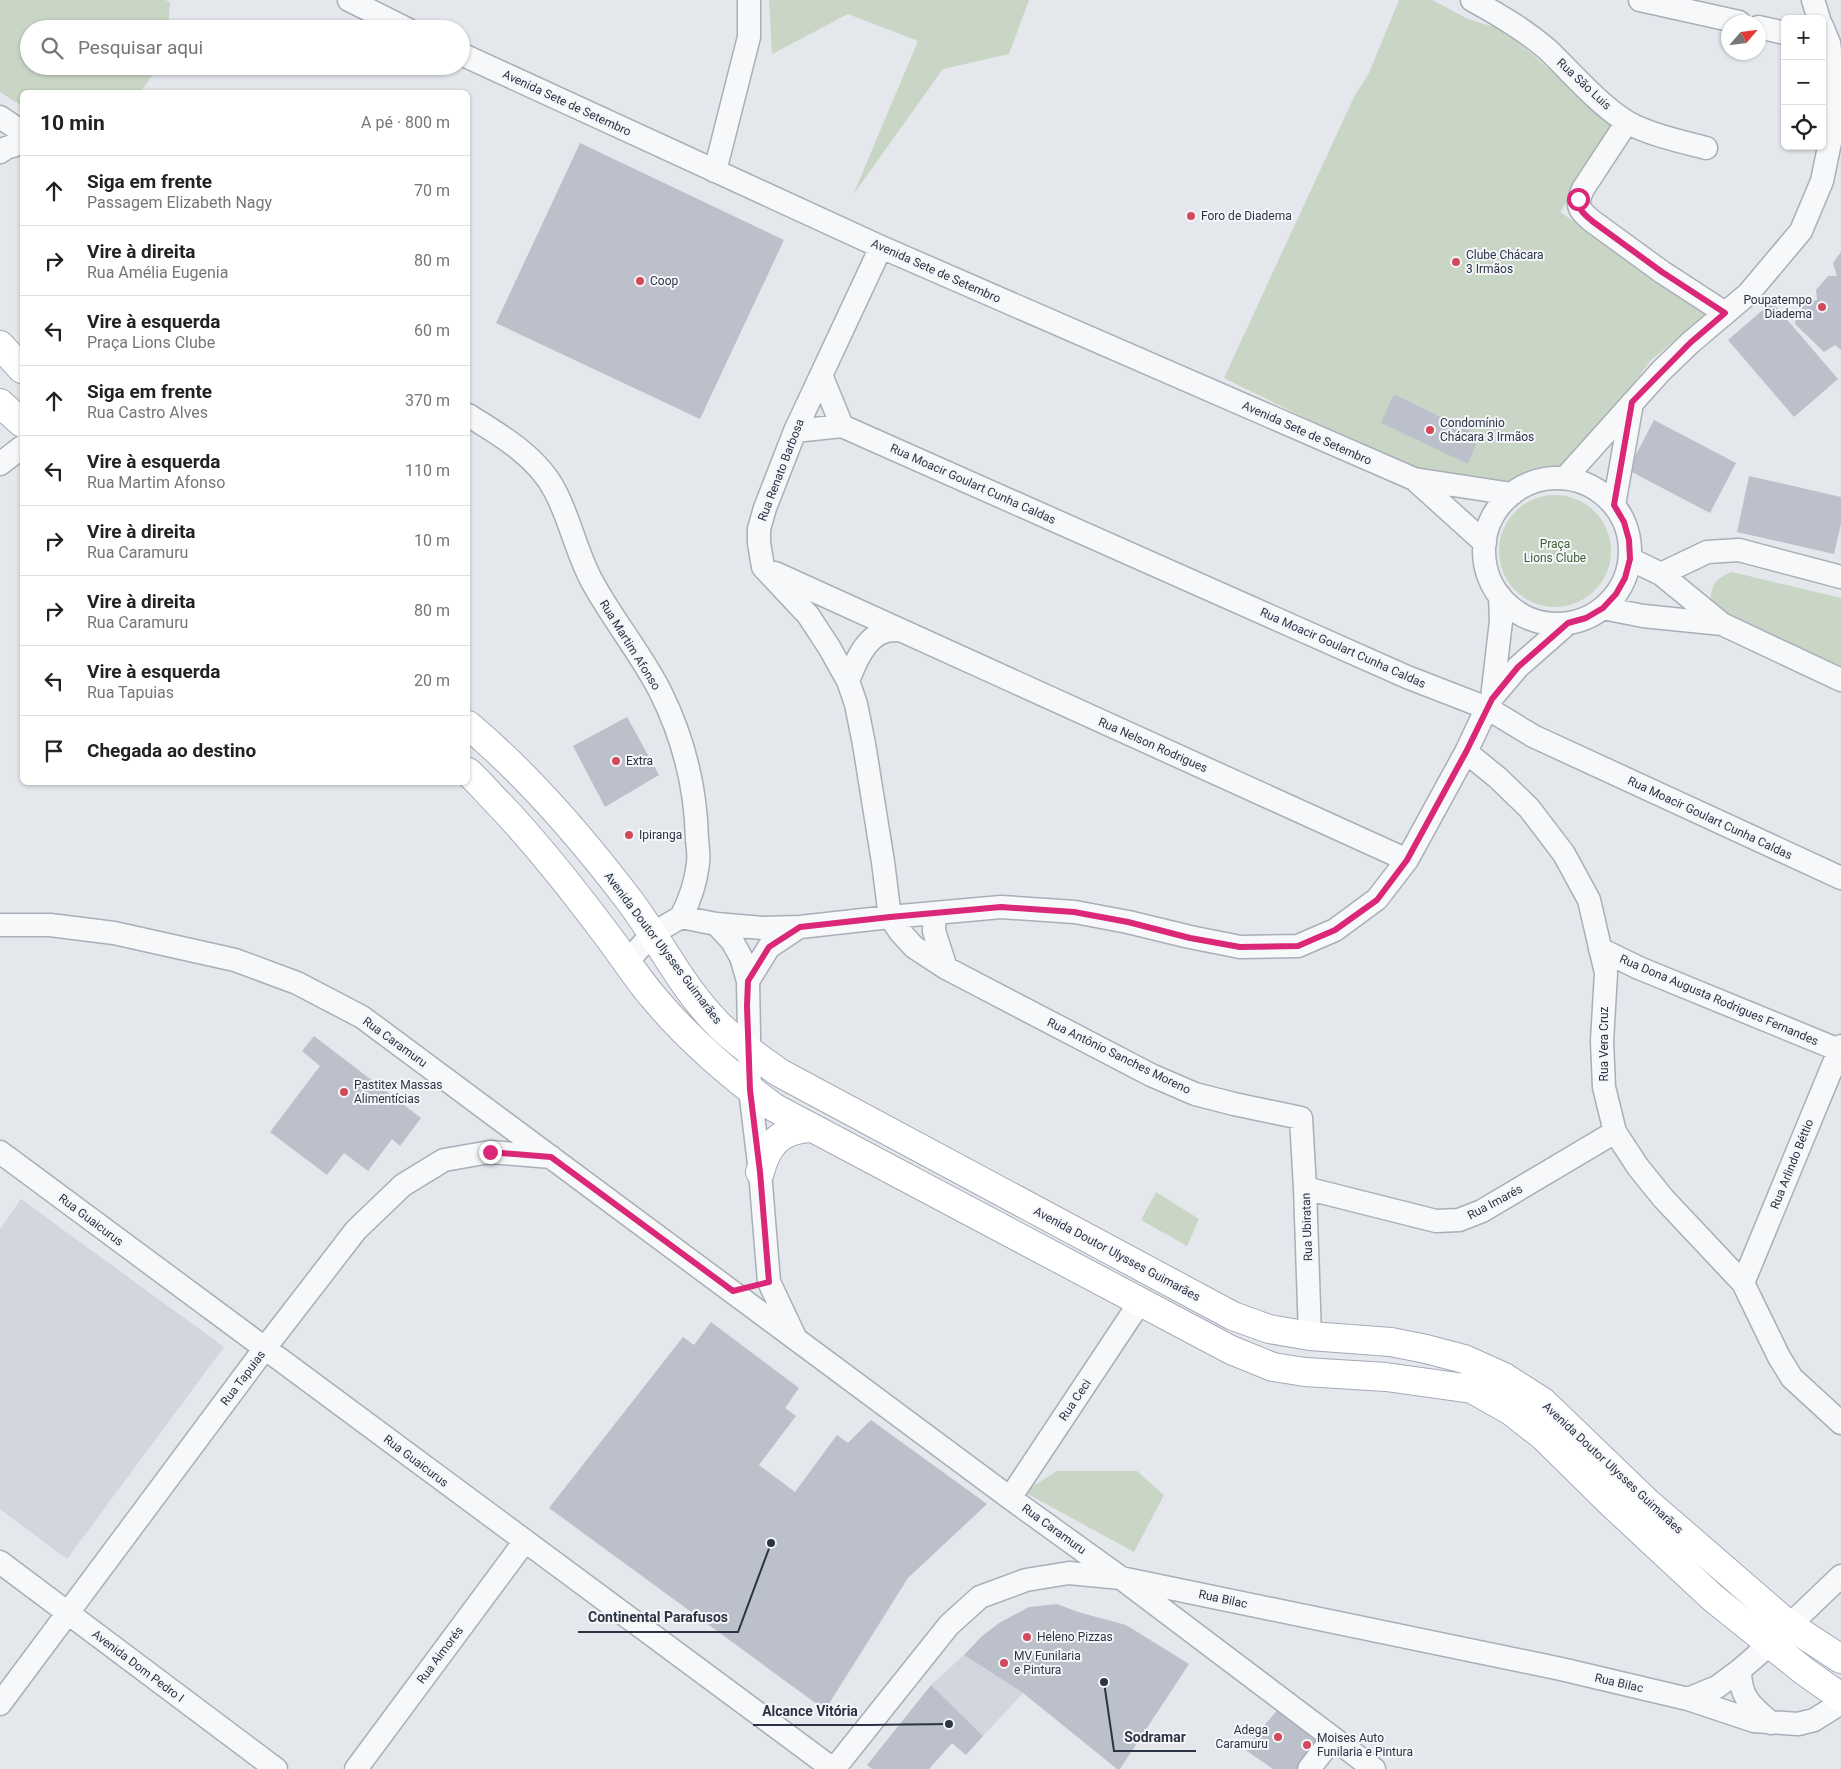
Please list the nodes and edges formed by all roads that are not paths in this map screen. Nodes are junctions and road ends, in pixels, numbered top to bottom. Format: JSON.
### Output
{"nodes":[{"id":1,"x":349,"y":0,"type":"edge"},
{"id":2,"x":750,"y":0,"type":"edge"},
{"id":3,"x":1472,"y":0,"type":"edge"},
{"id":4,"x":1640,"y":0,"type":"edge"},
{"id":5,"x":1813,"y":0,"type":"edge"},
{"id":6,"x":1819,"y":15,"type":"edge"},
{"id":7,"x":1721,"y":18,"type":"edge"},
{"id":8,"x":389,"y":20,"type":"edge"},
{"id":9,"x":1766,"y":29,"type":"edge"},
{"id":10,"x":1781,"y":32,"type":"edge"},
{"id":11,"x":1829,"y":38,"type":"edge"},
{"id":12,"x":470,"y":58,"type":"edge"},
{"id":13,"x":0,"y":117,"type":"edge"},
{"id":14,"x":1627,"y":122,"type":"junction"},
{"id":15,"x":20,"y":131,"type":"edge"},
{"id":16,"x":20,"y":144,"type":"edge"},
{"id":17,"x":1706,"y":148,"type":"dead end"},
{"id":18,"x":0,"y":152,"type":"edge"},
{"id":19,"x":715,"y":171,"type":"junction"},
{"id":20,"x":881,"y":247,"type":"junction"},
{"id":21,"x":1725,"y":313,"type":"junction"},
{"id":22,"x":820,"y":375,"type":"junction"},
{"id":23,"x":1632,"y":402,"type":"junction"},
{"id":24,"x":0,"y":403,"type":"edge"},
{"id":25,"x":470,"y":416,"type":"edge"},
{"id":26,"x":20,"y":421,"type":"edge"},
{"id":27,"x":842,"y":426,"type":"junction"},
{"id":28,"x":794,"y":431,"type":"junction"},
{"id":29,"x":20,"y":449,"type":"edge"},
{"id":30,"x":0,"y":464,"type":"edge"},
{"id":31,"x":1565,"y":478,"type":"junction"},
{"id":32,"x":1414,"y":480,"type":"junction"},
{"id":33,"x":1512,"y":494,"type":"junction"},
{"id":34,"x":1614,"y":505,"type":"junction"},
{"id":35,"x":1485,"y":543,"type":"junction"},
{"id":36,"x":1630,"y":559,"type":"junction"},
{"id":37,"x":762,"y":567,"type":"junction"},
{"id":38,"x":1661,"y":574,"type":"junction"},
{"id":39,"x":1841,"y":577,"type":"edge"},
{"id":40,"x":1500,"y":596,"type":"junction"},
{"id":41,"x":1603,"y":608,"type":"junction"},
{"id":42,"x":1568,"y":623,"type":"junction"},
{"id":43,"x":1722,"y":624,"type":"junction"},
{"id":44,"x":899,"y":630,"type":"junction"},
{"id":45,"x":1841,"y":680,"type":"edge"},
{"id":46,"x":848,"y":681,"type":"junction"},
{"id":47,"x":1489,"y":703,"type":"junction"},
{"id":48,"x":470,"y":727,"type":"edge"},
{"id":49,"x":1466,"y":752,"type":"junction"},
{"id":50,"x":470,"y":774,"type":"edge"},
{"id":51,"x":1407,"y":860,"type":"junction"},
{"id":52,"x":1841,"y":878,"type":"edge"},
{"id":53,"x":935,"y":913,"type":"junction"},
{"id":54,"x":681,"y":917,"type":"junction"},
{"id":55,"x":890,"y":917,"type":"junction"},
{"id":56,"x":716,"y":924,"type":"junction"},
{"id":57,"x":0,"y":925,"type":"edge"},
{"id":58,"x":800,"y":927,"type":"junction"},
{"id":59,"x":652,"y":934,"type":"junction"},
{"id":60,"x":1600,"y":949,"type":"junction"},
{"id":61,"x":627,"y":962,"type":"junction"},
{"id":62,"x":946,"y":968,"type":"junction"},
{"id":63,"x":748,"y":981,"type":"junction"},
{"id":64,"x":1840,"y":1048,"type":"edge"},
{"id":65,"x":748,"y":1050,"type":"junction"},
{"id":66,"x":750,"y":1090,"type":"junction"},
{"id":67,"x":1301,"y":1118,"type":"joint"},
{"id":68,"x":811,"y":1128,"type":"junction"},
{"id":69,"x":1615,"y":1132,"type":"junction"},
{"id":70,"x":551,"y":1157,"type":"junction"},
{"id":71,"x":3,"y":1160,"type":"edge"},
{"id":72,"x":760,"y":1172,"type":"junction"},
{"id":73,"x":1305,"y":1188,"type":"junction"},
{"id":74,"x":769,"y":1282,"type":"junction"},
{"id":75,"x":1743,"y":1283,"type":"junction"},
{"id":76,"x":733,"y":1291,"type":"junction"},
{"id":77,"x":1140,"y":1302,"type":"junction"},
{"id":78,"x":1310,"y":1336,"type":"junction"},
{"id":79,"x":796,"y":1339,"type":"junction"},
{"id":80,"x":265,"y":1348,"type":"junction"},
{"id":81,"x":1841,"y":1423,"type":"edge"},
{"id":82,"x":1010,"y":1498,"type":"junction"},
{"id":83,"x":525,"y":1541,"type":"junction"},
{"id":84,"x":0,"y":1562,"type":"edge"},
{"id":85,"x":1841,"y":1576,"type":"edge"},
{"id":86,"x":1121,"y":1578,"type":"junction"},
{"id":87,"x":68,"y":1614,"type":"junction"},
{"id":88,"x":1788,"y":1625,"type":"junction"},
{"id":89,"x":1770,"y":1644,"type":"junction"},
{"id":90,"x":1841,"y":1659,"type":"edge"},
{"id":91,"x":1740,"y":1670,"type":"junction"},
{"id":92,"x":1841,"y":1697,"type":"edge"},
{"id":93,"x":1688,"y":1699,"type":"junction"},
{"id":94,"x":1841,"y":1703,"type":"edge"},
{"id":95,"x":0,"y":1704,"type":"edge"},
{"id":96,"x":1771,"y":1723,"type":"junction"},
{"id":97,"x":1333,"y":1738,"type":"junction"},
{"id":98,"x":276,"y":1769,"type":"edge"},
{"id":99,"x":356,"y":1769,"type":"edge"},
{"id":100,"x":833,"y":1769,"type":"edge"},
{"id":101,"x":1308,"y":1769,"type":"edge"},
{"id":102,"x":1374,"y":1769,"type":"edge"}],
"edges":[{"from":1,"to":8,"type":"street"},
{"from":2,"to":19,"type":"street"},
{"from":3,"to":14,"type":"street","name":"Rua São Luis"},
{"from":4,"to":7,"type":"street"},
{"from":5,"to":6,"type":"street"},
{"from":9,"to":10,"type":"street"},
{"from":11,"to":21,"type":"street"},
{"from":12,"to":19,"type":"street","name":"Avenida Sete de Setembro"},
{"from":13,"to":15,"type":"street"},
{"from":14,"to":17,"type":"street","name":"Rua São Luis"},
{"from":14,"to":21,"type":"street"},
{"from":16,"to":18,"type":"street"},
{"from":19,"to":20,"type":"street","name":"Avenida Sete de Setembro"},
{"from":20,"to":22,"type":"street","name":"Rua Renato Barbosa"},
{"from":20,"to":32,"type":"street","name":"Avenida Sete de Setembro"},
{"from":21,"to":23,"type":"street"},
{"from":22,"to":27,"type":"street"},
{"from":22,"to":28,"type":"street","name":"Rua Renato Barbosa"},
{"from":23,"to":31,"type":"street"},
{"from":23,"to":34,"type":"street"},
{"from":24,"to":26,"type":"main road"},
{"from":25,"to":54,"type":"street","name":"Rua Martim Afonso"},
{"from":27,"to":28,"type":"street","name":"Rua Moacir Goulart Cunha Caldas"},
{"from":27,"to":47,"type":"street","name":"Rua Moacir Goulart Cunha Caldas"},
{"from":28,"to":37,"type":"street","name":"Rua Renato Barbosa"},
{"from":29,"to":30,"type":"street"},
{"from":31,"to":33,"type":"street"},
{"from":31,"to":34,"type":"street"},
{"from":32,"to":33,"type":"street","name":"Avenida Sete de Setembro"},
{"from":32,"to":35,"type":"street","name":"Avenida Sete de Setembro"},
{"from":33,"to":35,"type":"street"},
{"from":34,"to":36,"type":"street"},
{"from":35,"to":40,"type":"street"},
{"from":36,"to":38,"type":"street"},
{"from":36,"to":41,"type":"street"},
{"from":37,"to":44,"type":"street","name":"Rua Nelson Rodrigues"},
{"from":37,"to":46,"type":"street"},
{"from":38,"to":39,"type":"street"},
{"from":38,"to":43,"type":"street"},
{"from":40,"to":42,"type":"street"},
{"from":40,"to":47,"type":"street"},
{"from":41,"to":42,"type":"street"},
{"from":41,"to":43,"type":"street"},
{"from":42,"to":47,"type":"street"},
{"from":43,"to":45,"type":"street"},
{"from":44,"to":46,"type":"street"},
{"from":44,"to":51,"type":"street","name":"Rua Nelson Rodrigues"},
{"from":46,"to":55,"type":"street"},
{"from":47,"to":49,"type":"street"},
{"from":47,"to":52,"type":"street","name":"Rua Moacir Goulart Cunha Caldas"},
{"from":48,"to":59,"type":"main road","name":"Avenida Doutor Ulysses Guimarães"},
{"from":49,"to":51,"type":"street"},
{"from":49,"to":60,"type":"street","name":"Rua Vera Cruz"},
{"from":50,"to":61,"type":"main road","name":"Avenida Doutor Ulysses Guimarães"},
{"from":51,"to":53,"type":"street"},
{"from":53,"to":55,"type":"street"},
{"from":53,"to":62,"type":"street"},
{"from":54,"to":56,"type":"street"},
{"from":54,"to":59,"type":"street"},
{"from":55,"to":58,"type":"street"},
{"from":55,"to":62,"type":"street","name":"Rua Antônio Sanches Moreno"},
{"from":56,"to":58,"type":"street"},
{"from":56,"to":63,"type":"street"},
{"from":57,"to":70,"type":"street","name":"Rua Caramuru"},
{"from":58,"to":63,"type":"street"},
{"from":59,"to":61,"type":"street"},
{"from":59,"to":65,"type":"main road","name":"Avenida Doutor Ulysses Guimarães"},
{"from":60,"to":64,"type":"street","name":"Rua Dona Augusta Rodrigues Fernandes"},
{"from":60,"to":69,"type":"street","name":"Rua Vera Cruz"},
{"from":61,"to":66,"type":"main road","name":"Avenida Doutor Ulysses Guimarães"},
{"from":62,"to":67,"type":"street","name":"Rua Antônio Sanches Moreno"},
{"from":63,"to":65,"type":"street"},
{"from":64,"to":75,"type":"street","name":"Rua Arlindo Béttio"},
{"from":65,"to":66,"type":"street"},
{"from":65,"to":78,"type":"main road","name":"Avenida Doutor Ulysses Guimarães"},
{"from":66,"to":68,"type":"main road","name":"Avenida Doutor Ulysses Guimarães"},
{"from":66,"to":72,"type":"street"},
{"from":67,"to":73,"type":"street","name":"Rua Ubiratan"},
{"from":68,"to":72,"type":"main road"},
{"from":68,"to":77,"type":"main road","name":"Avenida Doutor Ulysses Guimarães"},
{"from":69,"to":73,"type":"street","name":"Rua Imarés"},
{"from":69,"to":75,"type":"street","name":"Rua Vera Cruz"},
{"from":70,"to":76,"type":"street","name":"Rua Caramuru"},
{"from":70,"to":80,"type":"street","name":"Rua Tapuias"},
{"from":71,"to":80,"type":"street","name":"Rua Guaicurus"},
{"from":72,"to":74,"type":"street"},
{"from":73,"to":78,"type":"street","name":"Rua Ubiratan"},
{"from":74,"to":76,"type":"street"},
{"from":74,"to":79,"type":"street"},
{"from":75,"to":81,"type":"street","name":"Rua Vera Cruz"},
{"from":76,"to":79,"type":"street","name":"Rua Caramuru"},
{"from":77,"to":82,"type":"street","name":"Rua Ceci"},
{"from":77,"to":89,"type":"main road","name":"Avenida Doutor Ulysses Guimarães"},
{"from":78,"to":88,"type":"main road","name":"Avenida Doutor Ulysses Guimarães"},
{"from":79,"to":82,"type":"street","name":"Rua Caramuru"},
{"from":80,"to":83,"type":"street","name":"Rua Guaicurus"},
{"from":80,"to":87,"type":"street","name":"Rua Tapuias"},
{"from":82,"to":86,"type":"street","name":"Rua Caramuru"},
{"from":83,"to":99,"type":"street","name":"Rua Aimorés"},
{"from":83,"to":100,"type":"street","name":"Rua Guaicurus"},
{"from":84,"to":87,"type":"street","name":"Avenida Dom Pedro I"},
{"from":85,"to":88,"type":"street"},
{"from":86,"to":93,"type":"street","name":"Rua Bilac"},
{"from":86,"to":97,"type":"street","name":"Rua Caramuru"},
{"from":86,"to":100,"type":"street","name":"Rua Bilac"},
{"from":87,"to":95,"type":"street","name":"Rua Tapuias"},
{"from":87,"to":98,"type":"street","name":"Avenida Dom Pedro I"},
{"from":88,"to":89,"type":"street"},
{"from":88,"to":90,"type":"main road","name":"Avenida Doutor Ulysses Guimarães"},
{"from":89,"to":91,"type":"street"},
{"from":89,"to":92,"type":"main road","name":"Avenida Doutor Ulysses Guimarães"},
{"from":91,"to":93,"type":"street"},
{"from":91,"to":96,"type":"street"},
{"from":93,"to":96,"type":"street","name":"Rua Bilac"},
{"from":94,"to":96,"type":"street","name":"Rua Bilac"},
{"from":97,"to":101,"type":"street"},
{"from":97,"to":102,"type":"street","name":"Rua Caramuru"}]}
